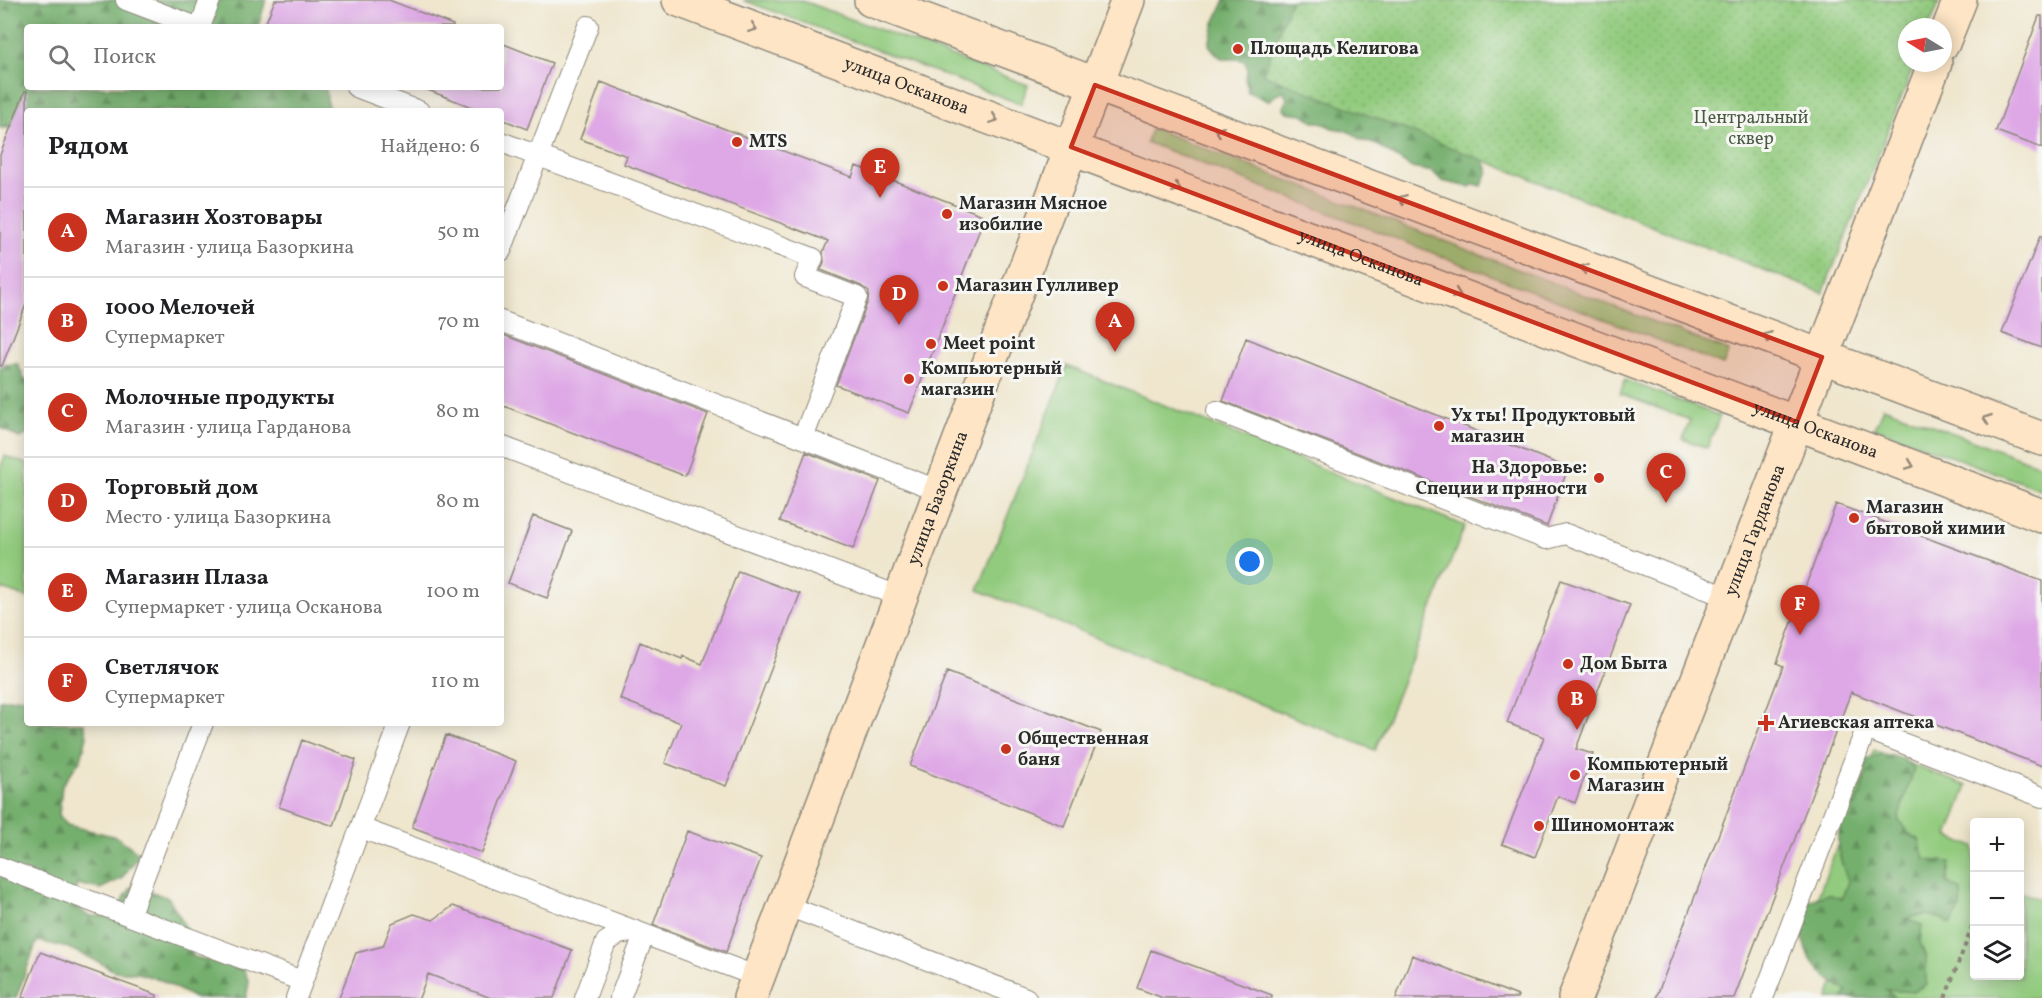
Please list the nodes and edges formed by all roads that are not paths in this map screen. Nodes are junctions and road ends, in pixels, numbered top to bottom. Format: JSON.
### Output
{"nodes":[{"id":1,"x":126,"y":0,"type":"edge"},
{"id":2,"x":210,"y":0,"type":"edge"},
{"id":3,"x":679,"y":0,"type":"edge"},
{"id":4,"x":871,"y":0,"type":"edge"},
{"id":5,"x":1128,"y":0,"type":"edge"},
{"id":6,"x":1960,"y":0,"type":"edge"},
{"id":7,"x":1952,"y":20,"type":"edge"},
{"id":8,"x":191,"y":24,"type":"edge"},
{"id":9,"x":200,"y":24,"type":"edge"},
{"id":10,"x":588,"y":26,"type":"dead end"},
{"id":11,"x":1932,"y":72,"type":"edge"},
{"id":12,"x":1095,"y":84,"type":"junction"},
{"id":13,"x":364,"y":90,"type":"edge"},
{"id":14,"x":411,"y":108,"type":"edge"},
{"id":15,"x":504,"y":143,"type":"edge"},
{"id":16,"x":1071,"y":147,"type":"junction"},
{"id":17,"x":538,"y":156,"type":"junction"},
{"id":18,"x":504,"y":242,"type":"edge"},
{"id":19,"x":504,"y":322,"type":"edge"},
{"id":20,"x":1822,"y":357,"type":"junction"},
{"id":21,"x":1217,"y":411,"type":"dead end"},
{"id":22,"x":1797,"y":422,"type":"junction"},
{"id":23,"x":803,"y":438,"type":"junction"},
{"id":24,"x":2042,"y":439,"type":"edge"},
{"id":25,"x":504,"y":447,"type":"edge"},
{"id":26,"x":940,"y":491,"type":"junction"},
{"id":27,"x":2042,"y":516,"type":"edge"},
{"id":28,"x":901,"y":597,"type":"junction"},
{"id":29,"x":1729,"y":598,"type":"junction"},
{"id":30,"x":202,"y":726,"type":"edge"},
{"id":31,"x":399,"y":726,"type":"edge"},
{"id":32,"x":2042,"y":797,"type":"edge"},
{"id":33,"x":361,"y":828,"type":"junction"},
{"id":34,"x":0,"y":867,"type":"edge"},
{"id":35,"x":785,"y":905,"type":"junction"},
{"id":36,"x":129,"y":916,"type":"junction"},
{"id":37,"x":640,"y":933,"type":"junction"},
{"id":38,"x":754,"y":988,"type":"edge"},
{"id":39,"x":299,"y":989,"type":"edge"},
{"id":40,"x":585,"y":998,"type":"edge"},
{"id":41,"x":620,"y":998,"type":"edge"},
{"id":42,"x":1026,"y":998,"type":"edge"},
{"id":43,"x":1575,"y":998,"type":"edge"},
{"id":44,"x":1762,"y":998,"type":"edge"}],
"edges":[{"from":1,"to":8,"type":"lane"},
{"from":2,"to":9,"type":"lane"},
{"from":3,"to":16,"type":"street","name":"улица Осканова","one_way":true},
{"from":4,"to":12,"type":"street"},
{"from":5,"to":12,"type":"street","name":"улица Базоркина"},
{"from":6,"to":7,"type":"street"},
{"from":10,"to":17,"type":"lane"},
{"from":11,"to":20,"type":"street","name":"улица Гарданова"},
{"from":12,"to":16,"type":"street","name":"улица Базоркина"},
{"from":20,"to":12,"type":"street","one_way":true},
{"from":13,"to":14,"type":"lane"},
{"from":15,"to":17,"type":"lane"},
{"from":16,"to":22,"type":"street","name":"улица Осканова","one_way":true},
{"from":16,"to":26,"type":"street","name":"улица Базоркина"},
{"from":17,"to":18,"type":"lane"},
{"from":17,"to":23,"type":"lane"},
{"from":19,"to":23,"type":"lane"},
{"from":20,"to":22,"type":"street","name":"улица Гарданова"},
{"from":24,"to":20,"type":"street","one_way":true},
{"from":21,"to":29,"type":"lane"},
{"from":22,"to":27,"type":"street","name":"улица Осканова","one_way":true},
{"from":22,"to":29,"type":"street","name":"улица Гарданова"},
{"from":23,"to":26,"type":"lane"},
{"from":25,"to":28,"type":"lane"},
{"from":26,"to":28,"type":"street","name":"улица Базоркина"},
{"from":28,"to":35,"type":"street","name":"улица Базоркина"},
{"from":29,"to":43,"type":"street","name":"улица Гарданова"},
{"from":30,"to":36,"type":"lane"},
{"from":31,"to":33,"type":"lane"},
{"from":32,"to":44,"type":"lane"},
{"from":33,"to":37,"type":"lane"},
{"from":33,"to":39,"type":"lane"},
{"from":34,"to":36,"type":"lane"},
{"from":35,"to":38,"type":"street","name":"улица Базоркина"},
{"from":35,"to":42,"type":"lane"},
{"from":36,"to":39,"type":"lane"},
{"from":37,"to":38,"type":"lane"},
{"from":37,"to":40,"type":"lane"},
{"from":37,"to":41,"type":"lane"}]}
